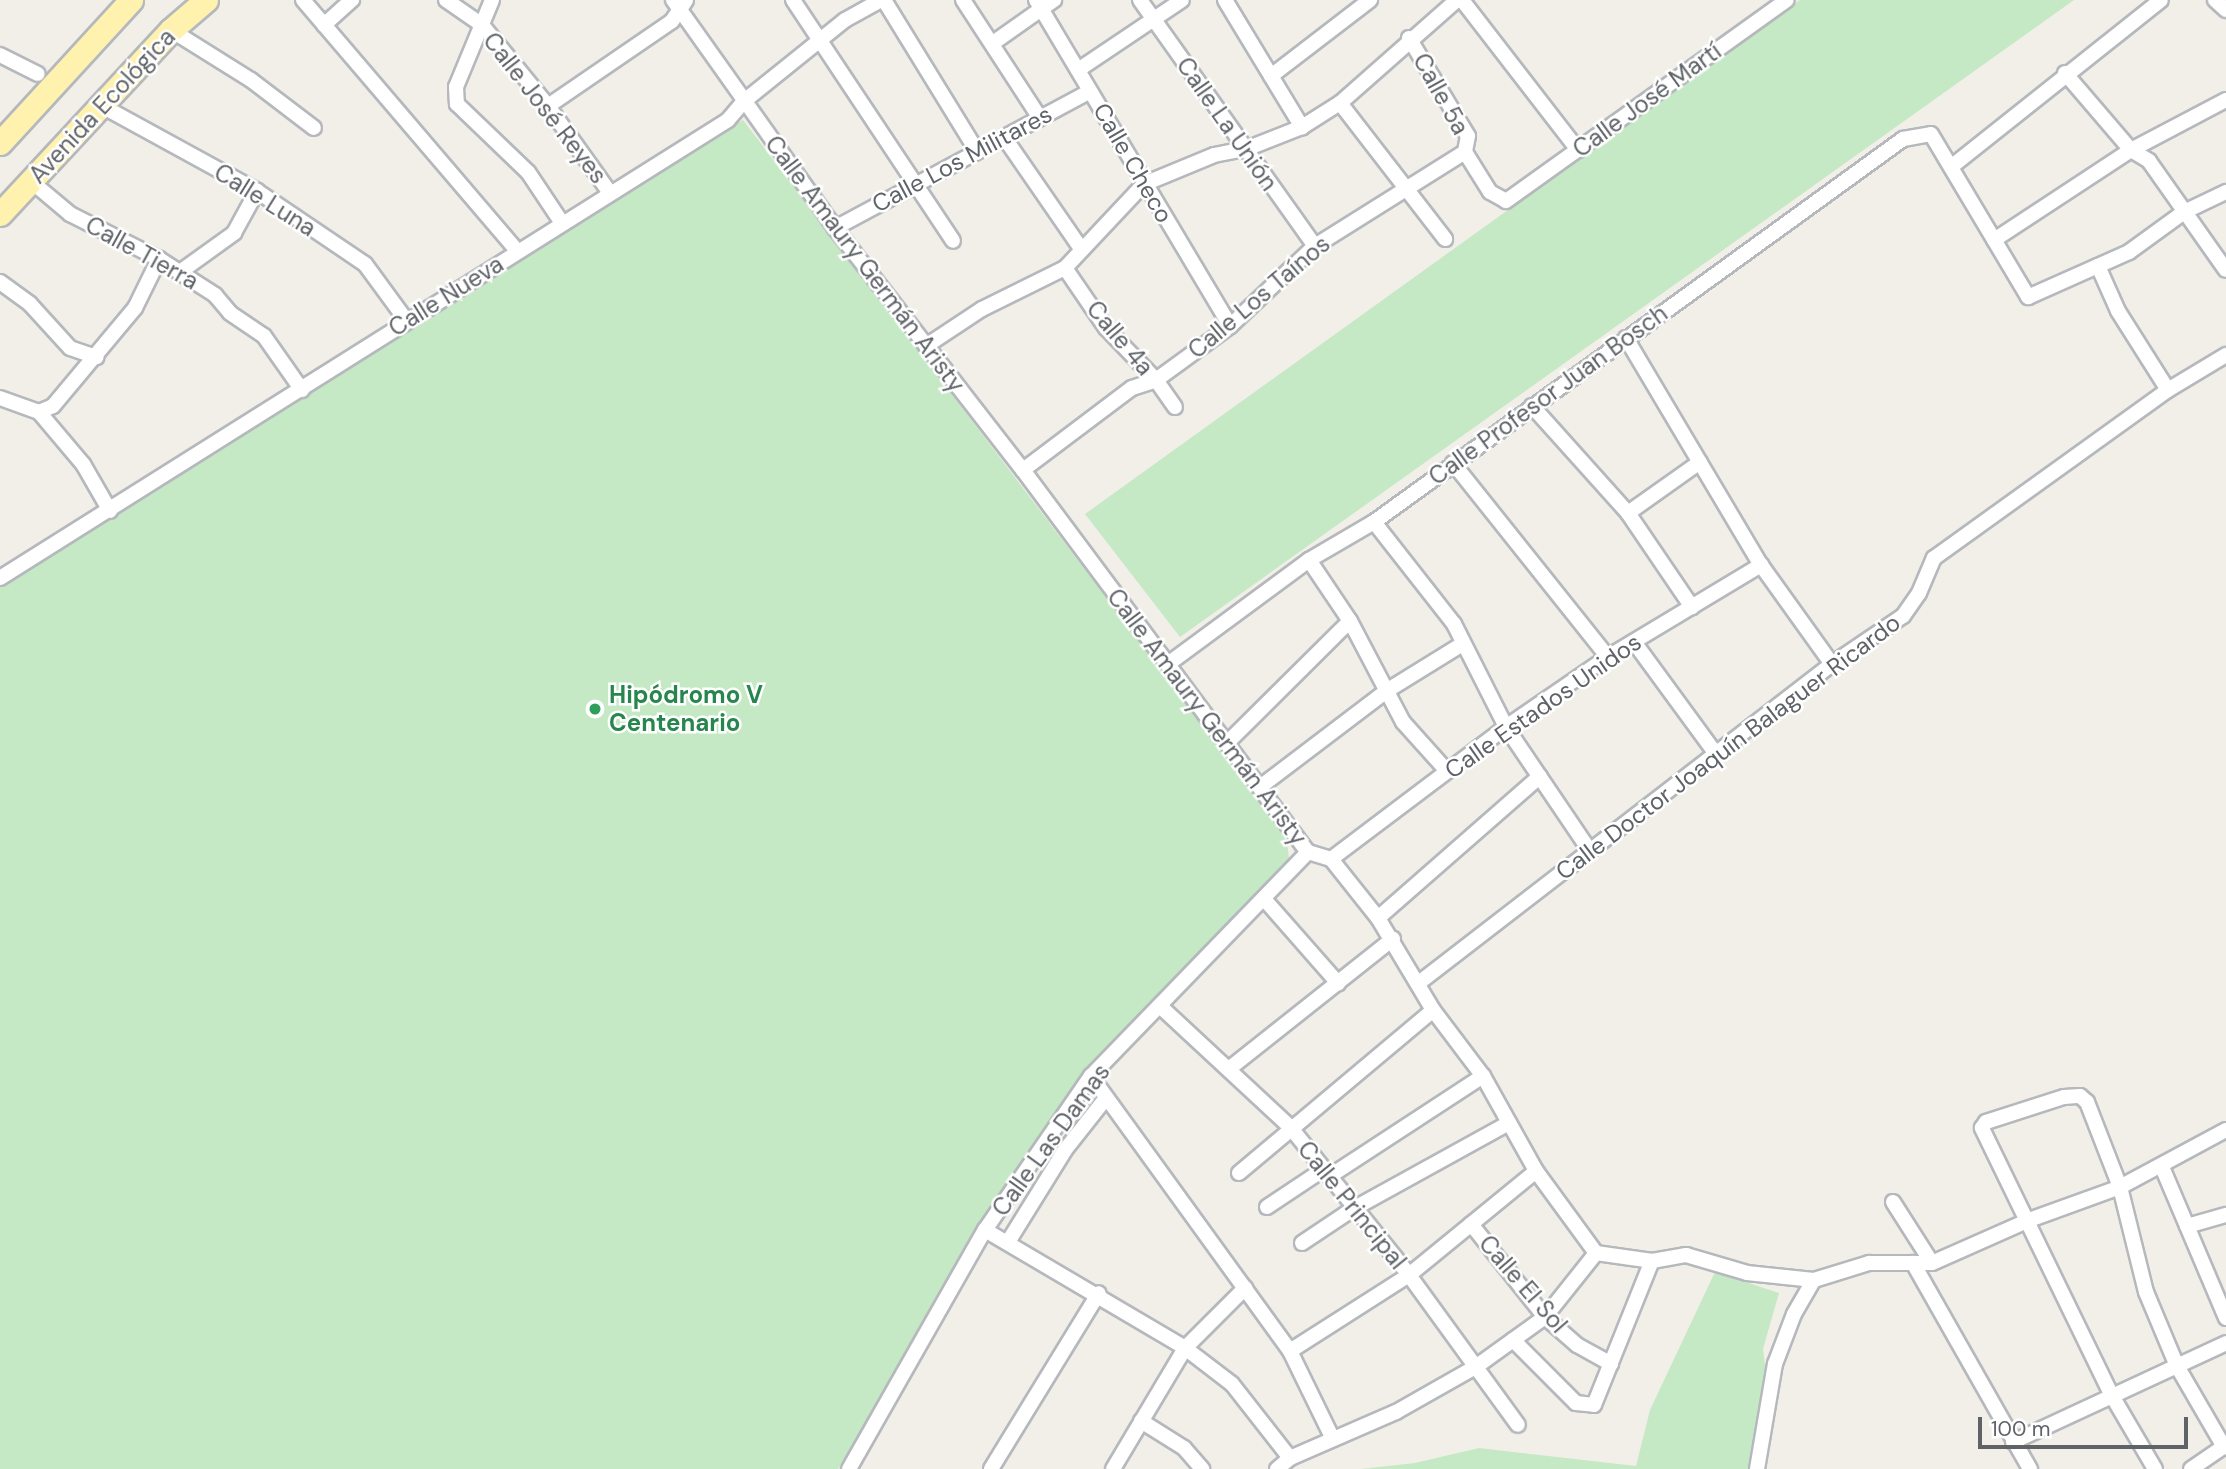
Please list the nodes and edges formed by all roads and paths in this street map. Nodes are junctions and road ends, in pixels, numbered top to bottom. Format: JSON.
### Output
{"nodes":[{"id":1,"x":131,"y":0,"type":"edge"},
{"id":2,"x":206,"y":0,"type":"edge"},
{"id":3,"x":303,"y":0,"type":"edge"},
{"id":4,"x":352,"y":0,"type":"edge"},
{"id":5,"x":446,"y":0,"type":"edge"},
{"id":6,"x":492,"y":0,"type":"edge"},
{"id":7,"x":793,"y":0,"type":"edge"},
{"id":8,"x":882,"y":0,"type":"edge"},
{"id":9,"x":963,"y":0,"type":"edge"},
{"id":10,"x":1054,"y":0,"type":"edge"},
{"id":11,"x":1140,"y":0,"type":"edge"},
{"id":12,"x":1182,"y":0,"type":"edge"},
{"id":13,"x":1370,"y":0,"type":"edge"},
{"id":14,"x":1457,"y":0,"type":"edge"},
{"id":15,"x":1462,"y":0,"type":"edge"},
{"id":16,"x":1787,"y":0,"type":"edge"},
{"id":17,"x":2161,"y":0,"type":"edge"},
{"id":18,"x":2215,"y":0,"type":"edge"},
{"id":19,"x":679,"y":2,"type":"edge"},
{"id":20,"x":1231,"y":2,"type":"edge"},
{"id":21,"x":1038,"y":5,"type":"edge"},
{"id":22,"x":2226,"y":10,"type":"edge"},
{"id":23,"x":1155,"y":22,"type":"junction"},
{"id":24,"x":324,"y":25,"type":"junction"},
{"id":25,"x":482,"y":25,"type":"junction"},
{"id":26,"x":171,"y":30,"type":"junction"},
{"id":27,"x":1409,"y":38,"type":"junction"},
{"id":28,"x":821,"y":41,"type":"junction"},
{"id":29,"x":993,"y":43,"type":"junction"},
{"id":30,"x":0,"y":55,"type":"edge"},
{"id":31,"x":1078,"y":71,"type":"junction"},
{"id":32,"x":2066,"y":73,"type":"junction"},
{"id":33,"x":38,"y":74,"type":"dead end"},
{"id":34,"x":1271,"y":76,"type":"junction"},
{"id":35,"x":1090,"y":91,"type":"junction"},
{"id":36,"x":2226,"y":100,"type":"edge"},
{"id":37,"x":743,"y":102,"type":"junction"},
{"id":38,"x":1339,"y":103,"type":"junction"},
{"id":39,"x":102,"y":106,"type":"junction"},
{"id":40,"x":548,"y":106,"type":"junction"},
{"id":41,"x":1040,"y":118,"type":"junction"},
{"id":42,"x":1302,"y":127,"type":"junction"},
{"id":43,"x":314,"y":128,"type":"dead end"},
{"id":44,"x":1004,"y":137,"type":"junction"},
{"id":45,"x":0,"y":143,"type":"edge"},
{"id":46,"x":1246,"y":149,"type":"junction"},
{"id":47,"x":1578,"y":150,"type":"junction"},
{"id":48,"x":2130,"y":150,"type":"junction"},
{"id":49,"x":977,"y":151,"type":"junction"},
{"id":50,"x":1465,"y":152,"type":"junction"},
{"id":51,"x":1951,"y":167,"type":"junction"},
{"id":52,"x":32,"y":182,"type":"junction"},
{"id":53,"x":913,"y":183,"type":"junction"},
{"id":54,"x":1144,"y":184,"type":"junction"},
{"id":55,"x":1410,"y":188,"type":"junction"},
{"id":56,"x":257,"y":191,"type":"junction"},
{"id":57,"x":2226,"y":192,"type":"edge"},
{"id":58,"x":610,"y":193,"type":"junction"},
{"id":59,"x":2184,"y":212,"type":"junction"},
{"id":60,"x":0,"y":215,"type":"edge"},
{"id":61,"x":562,"y":223,"type":"junction"},
{"id":62,"x":835,"y":228,"type":"junction"},
{"id":63,"x":1445,"y":239,"type":"dead end"},
{"id":64,"x":1994,"y":240,"type":"junction"},
{"id":65,"x":953,"y":241,"type":"dead end"},
{"id":66,"x":1315,"y":246,"type":"junction"},
{"id":67,"x":1082,"y":250,"type":"junction"},
{"id":68,"x":517,"y":251,"type":"junction"},
{"id":69,"x":159,"y":259,"type":"junction"},
{"id":70,"x":2098,"y":266,"type":"junction"},
{"id":71,"x":1065,"y":268,"type":"junction"},
{"id":72,"x":2226,"y":270,"type":"edge"},
{"id":73,"x":180,"y":272,"type":"junction"},
{"id":74,"x":0,"y":282,"type":"edge"},
{"id":75,"x":406,"y":320,"type":"junction"},
{"id":76,"x":1230,"y":326,"type":"junction"},
{"id":77,"x":1626,"y":338,"type":"junction"},
{"id":78,"x":926,"y":346,"type":"junction"},
{"id":79,"x":2226,"y":355,"type":"edge"},
{"id":80,"x":96,"y":357,"type":"junction"},
{"id":81,"x":1156,"y":380,"type":"junction"},
{"id":82,"x":302,"y":390,"type":"junction"},
{"id":83,"x":2168,"y":390,"type":"junction"},
{"id":84,"x":0,"y":398,"type":"edge"},
{"id":85,"x":1532,"y":406,"type":"junction"},
{"id":86,"x":1175,"y":407,"type":"dead end"},
{"id":87,"x":39,"y":412,"type":"junction"},
{"id":88,"x":1700,"y":462,"type":"junction"},
{"id":89,"x":1453,"y":463,"type":"junction"},
{"id":90,"x":1023,"y":470,"type":"junction"},
{"id":91,"x":110,"y":511,"type":"junction"},
{"id":92,"x":1628,"y":513,"type":"junction"},
{"id":93,"x":1374,"y":522,"type":"junction"},
{"id":94,"x":1310,"y":560,"type":"junction"},
{"id":95,"x":1761,"y":565,"type":"junction"},
{"id":96,"x":0,"y":578,"type":"edge"},
{"id":97,"x":1692,"y":607,"type":"junction"},
{"id":98,"x":1350,"y":621,"type":"junction"},
{"id":99,"x":1634,"y":642,"type":"junction"},
{"id":100,"x":1461,"y":645,"type":"junction"},
{"id":101,"x":1608,"y":657,"type":"junction"},
{"id":102,"x":1168,"y":664,"type":"junction"},
{"id":103,"x":1832,"y":664,"type":"junction"},
{"id":104,"x":1388,"y":690,"type":"junction"},
{"id":105,"x":1506,"y":727,"type":"junction"},
{"id":106,"x":1227,"y":743,"type":"junction"},
{"id":107,"x":1716,"y":754,"type":"junction"},
{"id":108,"x":1447,"y":771,"type":"junction"},
{"id":109,"x":1540,"y":776,"type":"junction"},
{"id":110,"x":1260,"y":787,"type":"junction"},
{"id":111,"x":1590,"y":851,"type":"junction"},
{"id":112,"x":1308,"y":852,"type":"junction"},
{"id":113,"x":1331,"y":859,"type":"junction"},
{"id":114,"x":1265,"y":900,"type":"junction"},
{"id":115,"x":1378,"y":918,"type":"junction"},
{"id":116,"x":1394,"y":939,"type":"junction"},
{"id":117,"x":1338,"y":982,"type":"junction"},
{"id":118,"x":1420,"y":982,"type":"junction"},
{"id":119,"x":1161,"y":1007,"type":"junction"},
{"id":120,"x":1433,"y":1010,"type":"junction"},
{"id":121,"x":1230,"y":1068,"type":"junction"},
{"id":122,"x":1091,"y":1076,"type":"junction"},
{"id":123,"x":1483,"y":1076,"type":"junction"},
{"id":124,"x":1106,"y":1098,"type":"junction"},
{"id":125,"x":1509,"y":1123,"type":"junction"},
{"id":126,"x":1291,"y":1128,"type":"junction"},
{"id":127,"x":2226,"y":1130,"type":"edge"},
{"id":128,"x":2162,"y":1167,"type":"junction"},
{"id":129,"x":1536,"y":1171,"type":"junction"},
{"id":130,"x":1327,"y":1172,"type":"junction"},
{"id":131,"x":1239,"y":1173,"type":"dead end"},
{"id":132,"x":2120,"y":1187,"type":"junction"},
{"id":133,"x":1893,"y":1202,"type":"dead end"},
{"id":134,"x":1267,"y":1207,"type":"dead end"},
{"id":135,"x":1353,"y":1209,"type":"junction"},
{"id":136,"x":2226,"y":1215,"type":"edge"},
{"id":137,"x":2029,"y":1220,"type":"junction"},
{"id":138,"x":1471,"y":1224,"type":"junction"},
{"id":139,"x":2187,"y":1227,"type":"junction"},
{"id":140,"x":985,"y":1230,"type":"junction"},
{"id":141,"x":1008,"y":1242,"type":"junction"},
{"id":142,"x":1302,"y":1243,"type":"dead end"},
{"id":143,"x":1596,"y":1253,"type":"junction"},
{"id":144,"x":1652,"y":1261,"type":"junction"},
{"id":145,"x":1913,"y":1263,"type":"junction"},
{"id":146,"x":1932,"y":1263,"type":"junction"},
{"id":147,"x":1409,"y":1275,"type":"junction"},
{"id":148,"x":1814,"y":1280,"type":"junction"},
{"id":149,"x":2219,"y":1283,"type":"edge"},
{"id":150,"x":1245,"y":1288,"type":"junction"},
{"id":151,"x":1099,"y":1293,"type":"junction"},
{"id":152,"x":1545,"y":1317,"type":"junction"},
{"id":153,"x":2226,"y":1318,"type":"edge"},
{"id":154,"x":1513,"y":1340,"type":"junction"},
{"id":155,"x":2226,"y":1343,"type":"edge"},
{"id":156,"x":1185,"y":1348,"type":"junction"},
{"id":157,"x":1290,"y":1351,"type":"junction"},
{"id":158,"x":1611,"y":1364,"type":"junction"},
{"id":159,"x":1477,"y":1366,"type":"junction"},
{"id":160,"x":2177,"y":1366,"type":"junction"},
{"id":161,"x":2112,"y":1394,"type":"junction"},
{"id":162,"x":1141,"y":1421,"type":"junction"},
{"id":163,"x":1518,"y":1425,"type":"dead end"},
{"id":164,"x":1332,"y":1437,"type":"junction"},
{"id":165,"x":2013,"y":1443,"type":"junction"},
{"id":166,"x":2225,"y":1446,"type":"edge"},
{"id":167,"x":1290,"y":1458,"type":"junction"},
{"id":168,"x":849,"y":1469,"type":"edge"},
{"id":169,"x":991,"y":1469,"type":"edge"},
{"id":170,"x":1113,"y":1469,"type":"edge"},
{"id":171,"x":1202,"y":1469,"type":"edge"},
{"id":172,"x":1277,"y":1469,"type":"edge"},
{"id":173,"x":1757,"y":1469,"type":"edge"},
{"id":174,"x":2030,"y":1469,"type":"edge"},
{"id":175,"x":2155,"y":1469,"type":"edge"},
{"id":176,"x":2191,"y":1469,"type":"edge"}],
"edges":[{"from":1,"to":45,"type":"main road","name":"Avenida Ecológica"},
{"from":2,"to":26,"type":"main road","name":"Avenida Ecológica"},
{"from":3,"to":24,"type":"street"},
{"from":4,"to":24,"type":"street"},
{"from":5,"to":25,"type":"street","name":"Calle José Reyes"},
{"from":6,"to":25,"type":"street"},
{"from":7,"to":28,"type":"street"},
{"from":8,"to":28,"type":"street","name":"Calle Nueva"},
{"from":8,"to":49,"type":"street"},
{"from":9,"to":29,"type":"street"},
{"from":10,"to":21,"type":"street"},
{"from":11,"to":23,"type":"street","name":"Calle La Unión"},
{"from":12,"to":23,"type":"street"},
{"from":13,"to":34,"type":"street"},
{"from":14,"to":27,"type":"street"},
{"from":15,"to":47,"type":"street"},
{"from":16,"to":47,"type":"street","name":"Calle José Martí"},
{"from":17,"to":32,"type":"street"},
{"from":18,"to":22,"type":"street"},
{"from":19,"to":37,"type":"street","name":"Calle Amaury Germán Aristy"},
{"from":19,"to":40,"type":"street"},
{"from":20,"to":34,"type":"street"},
{"from":21,"to":29,"type":"street"},
{"from":21,"to":31,"type":"street","name":"Calle Checo"},
{"from":23,"to":31,"type":"street"},
{"from":23,"to":46,"type":"street","name":"Calle La Unión"},
{"from":24,"to":68,"type":"street"},
{"from":25,"to":40,"type":"street","name":"Calle José Reyes"},
{"from":25,"to":61,"type":"street"},
{"from":26,"to":39,"type":"main road","name":"Avenida Ecológica"},
{"from":26,"to":43,"type":"street"},
{"from":27,"to":38,"type":"street"},
{"from":27,"to":50,"type":"street","name":"Calle 5a"},
{"from":28,"to":37,"type":"street","name":"Calle Nueva"},
{"from":28,"to":53,"type":"street"},
{"from":29,"to":41,"type":"street"},
{"from":30,"to":33,"type":"street"},
{"from":31,"to":35,"type":"street","name":"Calle Checo"},
{"from":32,"to":48,"type":"street"},
{"from":32,"to":51,"type":"street"},
{"from":34,"to":42,"type":"street"},
{"from":35,"to":41,"type":"street","name":"Calle Los Militares"},
{"from":35,"to":54,"type":"street","name":"Calle Checo"},
{"from":36,"to":48,"type":"street"},
{"from":37,"to":58,"type":"street","name":"Calle Nueva"},
{"from":37,"to":62,"type":"street","name":"Calle Amaury Germán Aristy"},
{"from":38,"to":42,"type":"street"},
{"from":38,"to":55,"type":"street"},
{"from":39,"to":52,"type":"main road","name":"Avenida Ecológica"},
{"from":39,"to":56,"type":"street","name":"Calle Luna"},
{"from":40,"to":58,"type":"street","name":"Calle José Reyes"},
{"from":41,"to":44,"type":"street","name":"Calle Los Militares"},
{"from":42,"to":46,"type":"street"},
{"from":44,"to":49,"type":"street","name":"Calle Los Militares"},
{"from":44,"to":67,"type":"street"},
{"from":46,"to":54,"type":"street"},
{"from":46,"to":66,"type":"street","name":"Calle La Unión"},
{"from":47,"to":50,"type":"street","name":"Calle José Martí"},
{"from":48,"to":59,"type":"street"},
{"from":48,"to":64,"type":"street"},
{"from":49,"to":53,"type":"street","name":"Calle Los Militares"},
{"from":50,"to":55,"type":"street","name":"Calle Los Taínos"},
{"from":51,"to":64,"type":"street"},
{"from":51,"to":77,"type":"street","name":"Calle Profesor Juan Bosch"},
{"from":52,"to":60,"type":"main road","name":"Avenida Ecológica"},
{"from":52,"to":69,"type":"street","name":"Calle Tierra"},
{"from":53,"to":62,"type":"street","name":"Calle Los Militares"},
{"from":53,"to":65,"type":"street"},
{"from":54,"to":67,"type":"street"},
{"from":54,"to":76,"type":"street","name":"Calle Checo"},
{"from":55,"to":63,"type":"street"},
{"from":55,"to":66,"type":"street","name":"Calle Los Taínos"},
{"from":56,"to":73,"type":"street"},
{"from":56,"to":75,"type":"street","name":"Calle Luna"},
{"from":57,"to":59,"type":"street"},
{"from":58,"to":61,"type":"street","name":"Calle Nueva"},
{"from":59,"to":70,"type":"street"},
{"from":59,"to":72,"type":"street"},
{"from":61,"to":68,"type":"street","name":"Calle Nueva"},
{"from":62,"to":78,"type":"street","name":"Calle Amaury Germán Aristy"},
{"from":64,"to":70,"type":"street"},
{"from":66,"to":76,"type":"street","name":"Calle Los Taínos"},
{"from":67,"to":71,"type":"street"},
{"from":68,"to":75,"type":"street","name":"Calle Nueva"},
{"from":69,"to":73,"type":"street","name":"Calle Tierra"},
{"from":69,"to":80,"type":"street"},
{"from":70,"to":83,"type":"street"},
{"from":71,"to":78,"type":"street"},
{"from":71,"to":81,"type":"street","name":"Calle 4a"},
{"from":73,"to":82,"type":"street","name":"Calle Tierra"},
{"from":74,"to":80,"type":"street"},
{"from":75,"to":82,"type":"street","name":"Calle Nueva"},
{"from":76,"to":81,"type":"street","name":"Calle Los Taínos"},
{"from":77,"to":85,"type":"street","name":"Calle Profesor Juan Bosch"},
{"from":77,"to":88,"type":"street"},
{"from":78,"to":90,"type":"street","name":"Calle Amaury Germán Aristy"},
{"from":79,"to":83,"type":"street","name":"Calle Doctor Joaquín Balaguer Ricardo"},
{"from":80,"to":87,"type":"street"},
{"from":81,"to":86,"type":"street","name":"Calle 4a"},
{"from":81,"to":90,"type":"street","name":"Calle Los Taínos"},
{"from":82,"to":91,"type":"street","name":"Calle Nueva"},
{"from":83,"to":103,"type":"street","name":"Calle Doctor Joaquín Balaguer Ricardo"},
{"from":84,"to":87,"type":"street"},
{"from":85,"to":89,"type":"street","name":"Calle Profesor Juan Bosch"},
{"from":85,"to":92,"type":"street"},
{"from":87,"to":91,"type":"street"},
{"from":88,"to":92,"type":"street"},
{"from":88,"to":95,"type":"street"},
{"from":89,"to":93,"type":"street","name":"Calle Profesor Juan Bosch"},
{"from":89,"to":101,"type":"street"},
{"from":90,"to":102,"type":"street","name":"Calle Amaury Germán Aristy"},
{"from":91,"to":96,"type":"street","name":"Calle Nueva"},
{"from":92,"to":97,"type":"street"},
{"from":93,"to":94,"type":"street","name":"Calle Profesor Juan Bosch"},
{"from":93,"to":100,"type":"street"},
{"from":94,"to":98,"type":"street"},
{"from":94,"to":102,"type":"street","name":"Calle Profesor Juan Bosch"},
{"from":95,"to":97,"type":"street","name":"Calle Estados Unidos"},
{"from":95,"to":103,"type":"street"},
{"from":97,"to":99,"type":"street","name":"Calle Estados Unidos"},
{"from":98,"to":104,"type":"street"},
{"from":98,"to":106,"type":"street"},
{"from":99,"to":101,"type":"street","name":"Calle Estados Unidos"},
{"from":99,"to":107,"type":"street"},
{"from":100,"to":104,"type":"street"},
{"from":100,"to":105,"type":"street"},
{"from":101,"to":105,"type":"street","name":"Calle Estados Unidos"},
{"from":102,"to":106,"type":"street","name":"Calle Amaury Germán Aristy"},
{"from":103,"to":107,"type":"street","name":"Calle Doctor Joaquín Balaguer Ricardo"},
{"from":104,"to":108,"type":"street"},
{"from":104,"to":110,"type":"street"},
{"from":105,"to":108,"type":"street","name":"Calle Estados Unidos"},
{"from":105,"to":109,"type":"street"},
{"from":106,"to":110,"type":"street","name":"Calle Amaury Germán Aristy"},
{"from":107,"to":111,"type":"street","name":"Calle Doctor Joaquín Balaguer Ricardo"},
{"from":108,"to":113,"type":"street","name":"Calle Estados Unidos"},
{"from":109,"to":111,"type":"street"},
{"from":109,"to":115,"type":"street"},
{"from":110,"to":112,"type":"street","name":"Calle Amaury Germán Aristy"},
{"from":111,"to":118,"type":"street","name":"Calle Doctor Joaquín Balaguer Ricardo"},
{"from":112,"to":113,"type":"street","name":"Calle Amaury Germán Aristy"},
{"from":112,"to":114,"type":"street","name":"Calle Las Damas"},
{"from":113,"to":115,"type":"street","name":"Calle Amaury Germán Aristy"},
{"from":114,"to":117,"type":"street"},
{"from":114,"to":119,"type":"street","name":"Calle Las Damas"},
{"from":115,"to":116,"type":"street","name":"Calle Amaury Germán Aristy"},
{"from":116,"to":117,"type":"street"},
{"from":116,"to":118,"type":"street","name":"Calle Amaury Germán Aristy"},
{"from":117,"to":121,"type":"street"},
{"from":118,"to":120,"type":"street","name":"Calle Amaury Germán Aristy"},
{"from":119,"to":121,"type":"street","name":"Calle Principal"},
{"from":119,"to":122,"type":"street","name":"Calle Las Damas"},
{"from":120,"to":123,"type":"street","name":"Calle Amaury Germán Aristy"},
{"from":120,"to":126,"type":"street"},
{"from":121,"to":126,"type":"street","name":"Calle Principal"},
{"from":122,"to":124,"type":"street"},
{"from":122,"to":140,"type":"street","name":"Calle Las Damas"},
{"from":123,"to":125,"type":"street","name":"Calle Amaury Germán Aristy"},
{"from":123,"to":130,"type":"street"},
{"from":124,"to":141,"type":"street"},
{"from":124,"to":150,"type":"street"},
{"from":125,"to":129,"type":"street","name":"Calle Amaury Germán Aristy"},
{"from":125,"to":135,"type":"street"},
{"from":126,"to":130,"type":"street","name":"Calle Principal"},
{"from":126,"to":131,"type":"street"},
{"from":127,"to":128,"type":"street"},
{"from":128,"to":132,"type":"street"},
{"from":128,"to":139,"type":"street"},
{"from":129,"to":138,"type":"street"},
{"from":129,"to":143,"type":"street","name":"Calle Amaury Germán Aristy"},
{"from":130,"to":134,"type":"street"},
{"from":130,"to":135,"type":"street","name":"Calle Principal"},
{"from":132,"to":137,"type":"street"},
{"from":132,"to":137,"type":"street"},
{"from":132,"to":160,"type":"street"},
{"from":133,"to":146,"type":"street"},
{"from":135,"to":142,"type":"street"},
{"from":135,"to":147,"type":"street","name":"Calle Principal"},
{"from":136,"to":139,"type":"street"},
{"from":137,"to":146,"type":"street"},
{"from":137,"to":161,"type":"street"},
{"from":138,"to":147,"type":"street"},
{"from":138,"to":152,"type":"street","name":"Calle El Sol"},
{"from":139,"to":149,"type":"street"},
{"from":140,"to":141,"type":"street"},
{"from":140,"to":168,"type":"street","name":"Calle Las Damas"},
{"from":141,"to":151,"type":"street"},
{"from":143,"to":144,"type":"street"},
{"from":143,"to":152,"type":"street"},
{"from":144,"to":148,"type":"street"},
{"from":144,"to":158,"type":"street"},
{"from":145,"to":146,"type":"street"},
{"from":145,"to":148,"type":"street"},
{"from":145,"to":165,"type":"street"},
{"from":147,"to":157,"type":"street"},
{"from":147,"to":159,"type":"street","name":"Calle Principal"},
{"from":148,"to":173,"type":"street"},
{"from":149,"to":153,"type":"street"},
{"from":150,"to":156,"type":"street"},
{"from":150,"to":157,"type":"street"},
{"from":151,"to":156,"type":"street"},
{"from":151,"to":169,"type":"street"},
{"from":152,"to":154,"type":"street"},
{"from":152,"to":158,"type":"street","name":"Calle El Sol"},
{"from":154,"to":158,"type":"street"},
{"from":154,"to":159,"type":"street"},
{"from":155,"to":160,"type":"street"},
{"from":156,"to":162,"type":"street"},
{"from":156,"to":167,"type":"street"},
{"from":157,"to":164,"type":"street"},
{"from":159,"to":163,"type":"street","name":"Calle Principal"},
{"from":159,"to":164,"type":"street"},
{"from":160,"to":161,"type":"street"},
{"from":160,"to":166,"type":"street"},
{"from":161,"to":165,"type":"street"},
{"from":161,"to":175,"type":"street"},
{"from":162,"to":170,"type":"street"},
{"from":162,"to":171,"type":"street"},
{"from":164,"to":167,"type":"street"},
{"from":165,"to":174,"type":"street"},
{"from":166,"to":176,"type":"street"},
{"from":167,"to":172,"type":"street"}]}
